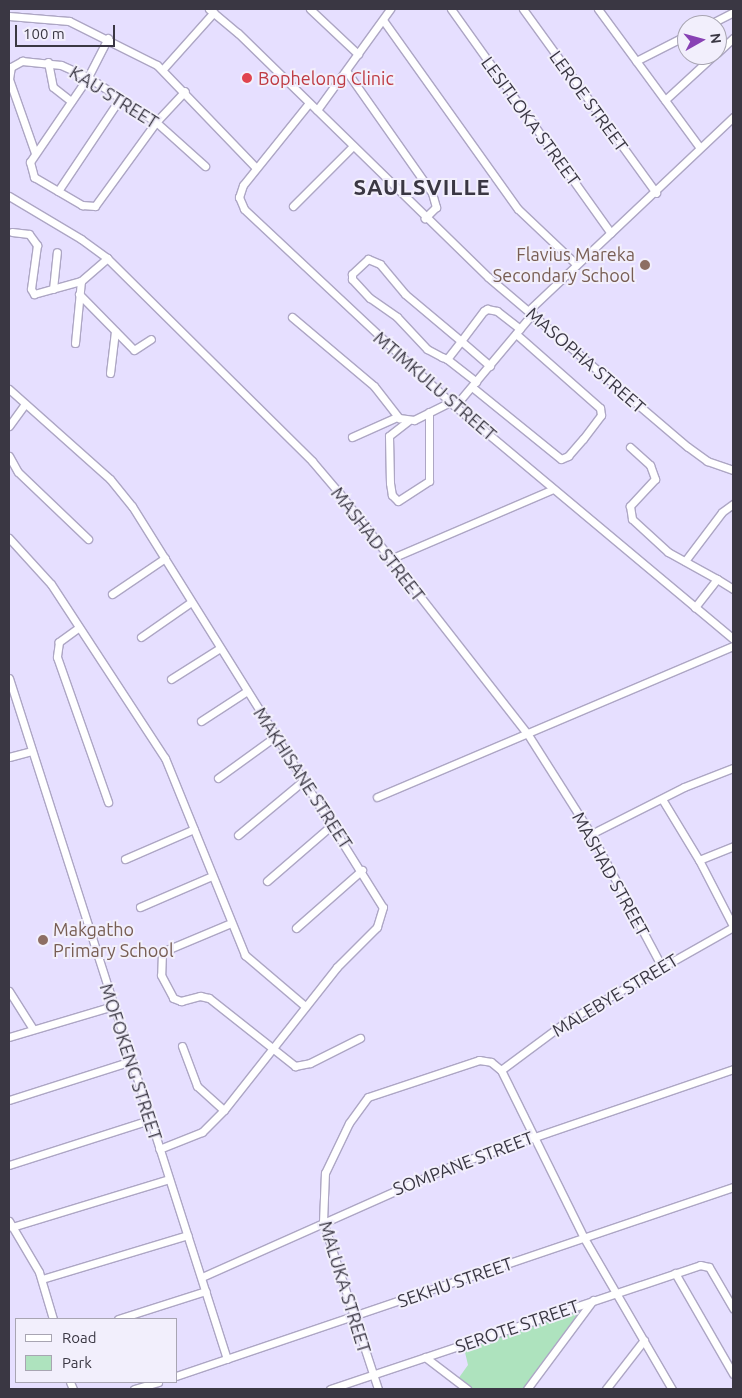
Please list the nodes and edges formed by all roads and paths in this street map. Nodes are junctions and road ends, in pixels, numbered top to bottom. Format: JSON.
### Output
{"nodes":[{"id":1,"x":310,"y":9,"type":"edge"},
{"id":2,"x":390,"y":9,"type":"edge"},
{"id":3,"x":451,"y":9,"type":"edge"},
{"id":4,"x":523,"y":9,"type":"edge"},
{"id":5,"x":598,"y":9,"type":"edge"},
{"id":6,"x":211,"y":10,"type":"edge"},
{"id":7,"x":9,"y":16,"type":"edge"},
{"id":8,"x":383,"y":20,"type":"junction"},
{"id":9,"x":108,"y":38,"type":"junction"},
{"id":10,"x":677,"y":40,"type":"edge"},
{"id":11,"x":358,"y":54,"type":"junction"},
{"id":12,"x":636,"y":61,"type":"junction"},
{"id":13,"x":48,"y":62,"type":"junction"},
{"id":14,"x":704,"y":65,"type":"edge"},
{"id":15,"x":164,"y":69,"type":"junction"},
{"id":16,"x":347,"y":72,"type":"junction"},
{"id":17,"x":88,"y":78,"type":"junction"},
{"id":18,"x":185,"y":91,"type":"junction"},
{"id":19,"x":122,"y":97,"type":"junction"},
{"id":20,"x":665,"y":100,"type":"junction"},
{"id":21,"x":72,"y":101,"type":"junction"},
{"id":22,"x":309,"y":103,"type":"junction"},
{"id":23,"x":317,"y":110,"type":"junction"},
{"id":24,"x":733,"y":117,"type":"edge"},
{"id":25,"x":156,"y":122,"type":"junction"},
{"id":26,"x":353,"y":146,"type":"junction"},
{"id":27,"x":700,"y":148,"type":"junction"},
{"id":28,"x":36,"y":153,"type":"junction"},
{"id":29,"x":205,"y":166,"type":"dead end"},
{"id":30,"x":256,"y":168,"type":"junction"},
{"id":31,"x":58,"y":191,"type":"junction"},
{"id":32,"x":656,"y":193,"type":"junction"},
{"id":33,"x":9,"y":196,"type":"edge"},
{"id":34,"x":293,"y":206,"type":"dead end"},
{"id":35,"x":424,"y":218,"type":"junction"},
{"id":36,"x":12,"y":232,"type":"dead end"},
{"id":37,"x":611,"y":233,"type":"junction"},
{"id":38,"x":58,"y":252,"type":"dead end"},
{"id":39,"x":107,"y":258,"type":"junction"},
{"id":40,"x":576,"y":264,"type":"junction"},
{"id":41,"x":80,"y":281,"type":"junction"},
{"id":42,"x":53,"y":289,"type":"junction"},
{"id":43,"x":79,"y":294,"type":"junction"},
{"id":44,"x":531,"y":312,"type":"junction"},
{"id":45,"x":292,"y":317,"type":"dead end"},
{"id":46,"x":115,"y":331,"type":"junction"},
{"id":47,"x":518,"y":331,"type":"junction"},
{"id":48,"x":151,"y":339,"type":"dead end"},
{"id":49,"x":461,"y":341,"type":"junction"},
{"id":50,"x":75,"y":343,"type":"dead end"},
{"id":51,"x":447,"y":359,"type":"junction"},
{"id":52,"x":490,"y":366,"type":"junction"},
{"id":53,"x":110,"y":373,"type":"dead end"},
{"id":54,"x":474,"y":384,"type":"junction"},
{"id":55,"x":9,"y":389,"type":"edge"},
{"id":56,"x":25,"y":404,"type":"junction"},
{"id":57,"x":453,"y":404,"type":"junction"},
{"id":58,"x":429,"y":412,"type":"junction"},
{"id":59,"x":397,"y":417,"type":"junction"},
{"id":60,"x":408,"y":421,"type":"junction"},
{"id":61,"x":9,"y":426,"type":"edge"},
{"id":62,"x":352,"y":437,"type":"dead end"},
{"id":63,"x":630,"y":447,"type":"dead end"},
{"id":64,"x":9,"y":456,"type":"edge"},
{"id":65,"x":733,"y":470,"type":"edge"},
{"id":66,"x":554,"y":489,"type":"junction"},
{"id":67,"x":733,"y":504,"type":"edge"},
{"id":68,"x":9,"y":538,"type":"edge"},
{"id":69,"x":88,"y":540,"type":"dead end"},
{"id":70,"x":165,"y":558,"type":"junction"},
{"id":71,"x":390,"y":559,"type":"junction"},
{"id":72,"x":685,"y":561,"type":"junction"},
{"id":73,"x":717,"y":579,"type":"junction"},
{"id":74,"x":733,"y":589,"type":"edge"},
{"id":75,"x":112,"y":594,"type":"dead end"},
{"id":76,"x":191,"y":602,"type":"junction"},
{"id":77,"x":695,"y":607,"type":"junction"},
{"id":78,"x":78,"y":628,"type":"junction"},
{"id":79,"x":142,"y":637,"type":"dead end"},
{"id":80,"x":733,"y":639,"type":"edge"},
{"id":81,"x":733,"y":646,"type":"edge"},
{"id":82,"x":220,"y":648,"type":"junction"},
{"id":83,"x":9,"y":678,"type":"edge"},
{"id":84,"x":171,"y":679,"type":"dead end"},
{"id":85,"x":247,"y":691,"type":"junction"},
{"id":86,"x":201,"y":721,"type":"dead end"},
{"id":87,"x":527,"y":733,"type":"junction"},
{"id":88,"x":276,"y":736,"type":"junction"},
{"id":89,"x":31,"y":751,"type":"junction"},
{"id":90,"x":9,"y":757,"type":"edge"},
{"id":91,"x":733,"y":768,"type":"edge"},
{"id":92,"x":218,"y":778,"type":"dead end"},
{"id":93,"x":304,"y":780,"type":"junction"},
{"id":94,"x":377,"y":797,"type":"dead end"},
{"id":95,"x":662,"y":799,"type":"junction"},
{"id":96,"x":108,"y":802,"type":"dead end"},
{"id":97,"x":333,"y":824,"type":"junction"},
{"id":98,"x":194,"y":829,"type":"junction"},
{"id":99,"x":591,"y":834,"type":"junction"},
{"id":100,"x":238,"y":835,"type":"dead end"},
{"id":101,"x":733,"y":846,"type":"edge"},
{"id":102,"x":125,"y":859,"type":"dead end"},
{"id":103,"x":699,"y":860,"type":"junction"},
{"id":104,"x":362,"y":870,"type":"junction"},
{"id":105,"x":212,"y":876,"type":"junction"},
{"id":106,"x":267,"y":881,"type":"dead end"},
{"id":107,"x":140,"y":907,"type":"dead end"},
{"id":108,"x":231,"y":924,"type":"junction"},
{"id":109,"x":733,"y":926,"type":"edge"},
{"id":110,"x":296,"y":928,"type":"dead end"},
{"id":111,"x":662,"y":966,"type":"junction"},
{"id":112,"x":9,"y":990,"type":"edge"},
{"id":113,"x":113,"y":1006,"type":"junction"},
{"id":114,"x":305,"y":1006,"type":"junction"},
{"id":115,"x":33,"y":1029,"type":"junction"},
{"id":116,"x":9,"y":1037,"type":"edge"},
{"id":117,"x":360,"y":1038,"type":"dead end"},
{"id":118,"x":182,"y":1046,"type":"dead end"},
{"id":119,"x":272,"y":1049,"type":"junction"},
{"id":120,"x":131,"y":1062,"type":"junction"},
{"id":121,"x":733,"y":1069,"type":"edge"},
{"id":122,"x":501,"y":1070,"type":"junction"},
{"id":123,"x":9,"y":1100,"type":"edge"},
{"id":124,"x":224,"y":1110,"type":"junction"},
{"id":125,"x":149,"y":1120,"type":"junction"},
{"id":126,"x":533,"y":1136,"type":"junction"},
{"id":127,"x":158,"y":1149,"type":"junction"},
{"id":128,"x":9,"y":1166,"type":"edge"},
{"id":129,"x":169,"y":1179,"type":"junction"},
{"id":130,"x":733,"y":1189,"type":"edge"},
{"id":131,"x":323,"y":1222,"type":"junction"},
{"id":132,"x":11,"y":1224,"type":"edge"},
{"id":133,"x":188,"y":1235,"type":"junction"},
{"id":134,"x":584,"y":1238,"type":"junction"},
{"id":135,"x":675,"y":1273,"type":"junction"},
{"id":136,"x":202,"y":1277,"type":"junction"},
{"id":137,"x":42,"y":1279,"type":"junction"},
{"id":138,"x":206,"y":1291,"type":"junction"},
{"id":139,"x":616,"y":1292,"type":"junction"},
{"id":140,"x":594,"y":1300,"type":"junction"},
{"id":141,"x":733,"y":1308,"type":"edge"},
{"id":142,"x":354,"y":1317,"type":"junction"},
{"id":143,"x":53,"y":1318,"type":"edge"},
{"id":144,"x":121,"y":1318,"type":"edge"},
{"id":145,"x":644,"y":1340,"type":"junction"},
{"id":146,"x":425,"y":1357,"type":"junction"},
{"id":147,"x":227,"y":1359,"type":"junction"},
{"id":148,"x":372,"y":1374,"type":"junction"},
{"id":149,"x":733,"y":1374,"type":"edge"},
{"id":150,"x":178,"y":1375,"type":"edge"},
{"id":151,"x":155,"y":1383,"type":"edge"},
{"id":152,"x":134,"y":1389,"type":"edge"},
{"id":153,"x":330,"y":1389,"type":"edge"},
{"id":154,"x":378,"y":1389,"type":"edge"},
{"id":155,"x":467,"y":1389,"type":"edge"},
{"id":156,"x":527,"y":1389,"type":"edge"},
{"id":157,"x":606,"y":1389,"type":"edge"},
{"id":158,"x":672,"y":1389,"type":"edge"}],
"edges":[{"from":1,"to":11,"type":"street"},
{"from":2,"to":8,"type":"street"},
{"from":3,"to":37,"type":"street","name":"LESITLOKA STREET"},
{"from":4,"to":32,"type":"street","name":"LEROE STREET"},
{"from":5,"to":12,"type":"street"},
{"from":6,"to":15,"type":"street"},
{"from":6,"to":22,"type":"street","name":"MASOPHA STREET"},
{"from":7,"to":9,"type":"street"},
{"from":8,"to":11,"type":"street"},
{"from":8,"to":40,"type":"street"},
{"from":9,"to":15,"type":"street"},
{"from":9,"to":17,"type":"street"},
{"from":10,"to":12,"type":"street"},
{"from":11,"to":16,"type":"street"},
{"from":12,"to":20,"type":"street"},
{"from":13,"to":17,"type":"street","name":"KAU STREET"},
{"from":13,"to":21,"type":"street"},
{"from":13,"to":28,"type":"street","name":"KAU STREET"},
{"from":14,"to":20,"type":"street"},
{"from":15,"to":18,"type":"street"},
{"from":16,"to":23,"type":"street"},
{"from":16,"to":35,"type":"street"},
{"from":17,"to":19,"type":"street","name":"KAU STREET"},
{"from":17,"to":21,"type":"street"},
{"from":18,"to":25,"type":"street"},
{"from":18,"to":30,"type":"street"},
{"from":19,"to":25,"type":"street","name":"KAU STREET"},
{"from":19,"to":31,"type":"street"},
{"from":20,"to":27,"type":"street"},
{"from":21,"to":28,"type":"street"},
{"from":22,"to":23,"type":"street","name":"MASOPHA STREET"},
{"from":22,"to":30,"type":"street","name":"MTIMKULU STREET"},
{"from":23,"to":26,"type":"street","name":"MASOPHA STREET"},
{"from":24,"to":27,"type":"street"},
{"from":25,"to":29,"type":"street","name":"KAU STREET"},
{"from":25,"to":31,"type":"street"},
{"from":26,"to":34,"type":"street"},
{"from":26,"to":35,"type":"street","name":"MASOPHA STREET"},
{"from":27,"to":32,"type":"street"},
{"from":28,"to":31,"type":"street"},
{"from":30,"to":57,"type":"street","name":"MTIMKULU STREET"},
{"from":32,"to":37,"type":"street"},
{"from":33,"to":39,"type":"street","name":"MASHAD STREET"},
{"from":35,"to":44,"type":"street","name":"MASOPHA STREET"},
{"from":36,"to":42,"type":"street"},
{"from":37,"to":40,"type":"street"},
{"from":38,"to":42,"type":"street"},
{"from":39,"to":41,"type":"street"},
{"from":39,"to":71,"type":"street","name":"MASHAD STREET"},
{"from":40,"to":44,"type":"street"},
{"from":41,"to":42,"type":"street"},
{"from":41,"to":43,"type":"street"},
{"from":43,"to":46,"type":"street"},
{"from":43,"to":50,"type":"street"},
{"from":44,"to":47,"type":"street"},
{"from":44,"to":65,"type":"street","name":"MASOPHA STREET"},
{"from":45,"to":59,"type":"street"},
{"from":46,"to":48,"type":"street"},
{"from":46,"to":53,"type":"street"},
{"from":47,"to":49,"type":"street"},
{"from":47,"to":52,"type":"street"},
{"from":47,"to":54,"type":"street"},
{"from":49,"to":51,"type":"street"},
{"from":49,"to":51,"type":"street"},
{"from":49,"to":52,"type":"street"},
{"from":51,"to":54,"type":"street"},
{"from":52,"to":54,"type":"street"},
{"from":54,"to":57,"type":"street"},
{"from":55,"to":56,"type":"street","name":"MAKHISANE STREET"},
{"from":56,"to":61,"type":"street"},
{"from":56,"to":70,"type":"street","name":"MAKHISANE STREET"},
{"from":57,"to":58,"type":"street"},
{"from":57,"to":66,"type":"street","name":"MTIMKULU STREET"},
{"from":58,"to":60,"type":"street"},
{"from":58,"to":60,"type":"street"},
{"from":59,"to":60,"type":"street"},
{"from":59,"to":62,"type":"street"},
{"from":63,"to":72,"type":"street"},
{"from":64,"to":69,"type":"street"},
{"from":66,"to":71,"type":"street"},
{"from":66,"to":77,"type":"street","name":"MTIMKULU STREET"},
{"from":67,"to":72,"type":"street"},
{"from":68,"to":78,"type":"street"},
{"from":70,"to":75,"type":"street"},
{"from":70,"to":76,"type":"street","name":"MAKHISANE STREET"},
{"from":71,"to":87,"type":"street","name":"MASHAD STREET"},
{"from":72,"to":73,"type":"street"},
{"from":73,"to":74,"type":"street"},
{"from":73,"to":77,"type":"street"},
{"from":76,"to":79,"type":"street"},
{"from":76,"to":82,"type":"street","name":"MAKHISANE STREET"},
{"from":77,"to":80,"type":"street","name":"MTIMKULU STREET"},
{"from":78,"to":96,"type":"street"},
{"from":78,"to":98,"type":"street"},
{"from":81,"to":87,"type":"street"},
{"from":82,"to":84,"type":"street"},
{"from":82,"to":85,"type":"street","name":"MAKHISANE STREET"},
{"from":83,"to":89,"type":"street","name":"MOFOKENG STREET"},
{"from":85,"to":86,"type":"street"},
{"from":85,"to":88,"type":"street","name":"MAKHISANE STREET"},
{"from":87,"to":94,"type":"street"},
{"from":87,"to":99,"type":"street","name":"MASHAD STREET"},
{"from":88,"to":92,"type":"street"},
{"from":88,"to":93,"type":"street","name":"MAKHISANE STREET"},
{"from":89,"to":90,"type":"street"},
{"from":89,"to":113,"type":"street","name":"MOFOKENG STREET"},
{"from":91,"to":95,"type":"street"},
{"from":93,"to":97,"type":"street","name":"MAKHISANE STREET"},
{"from":93,"to":100,"type":"street"},
{"from":95,"to":99,"type":"street"},
{"from":95,"to":103,"type":"street"},
{"from":97,"to":104,"type":"street","name":"MAKHISANE STREET"},
{"from":97,"to":106,"type":"street"},
{"from":98,"to":102,"type":"street"},
{"from":98,"to":105,"type":"street"},
{"from":99,"to":111,"type":"street","name":"MASHAD STREET"},
{"from":101,"to":103,"type":"street"},
{"from":103,"to":109,"type":"street"},
{"from":104,"to":110,"type":"street"},
{"from":104,"to":114,"type":"street","name":"MAKHISANE STREET"},
{"from":105,"to":107,"type":"street"},
{"from":105,"to":108,"type":"street"},
{"from":108,"to":114,"type":"street"},
{"from":108,"to":119,"type":"street"},
{"from":109,"to":111,"type":"street","name":"MALEBYE STREET"},
{"from":111,"to":122,"type":"street","name":"MALEBYE STREET"},
{"from":112,"to":115,"type":"street"},
{"from":113,"to":115,"type":"street"},
{"from":113,"to":120,"type":"street","name":"MOFOKENG STREET"},
{"from":114,"to":119,"type":"street","name":"MAKHISANE STREET"},
{"from":115,"to":116,"type":"street"},
{"from":117,"to":119,"type":"street"},
{"from":118,"to":124,"type":"street"},
{"from":119,"to":124,"type":"street","name":"MAKHISANE STREET"},
{"from":120,"to":123,"type":"street"},
{"from":120,"to":125,"type":"street","name":"MOFOKENG STREET"},
{"from":121,"to":126,"type":"street","name":"SOMPANE STREET"},
{"from":122,"to":126,"type":"street"},
{"from":122,"to":131,"type":"street","name":"MALUKA STREET"},
{"from":124,"to":127,"type":"street","name":"MAKHISANE STREET"},
{"from":125,"to":127,"type":"street","name":"MOFOKENG STREET"},
{"from":125,"to":128,"type":"street"},
{"from":126,"to":131,"type":"street","name":"SOMPANE STREET"},
{"from":126,"to":134,"type":"street"},
{"from":127,"to":129,"type":"street","name":"MOFOKENG STREET"},
{"from":129,"to":132,"type":"street"},
{"from":129,"to":133,"type":"street","name":"MOFOKENG STREET"},
{"from":130,"to":134,"type":"street","name":"SEKHU STREET"},
{"from":131,"to":136,"type":"street","name":"SOMPANE STREET"},
{"from":131,"to":142,"type":"street","name":"MALUKA STREET"},
{"from":132,"to":137,"type":"street"},
{"from":133,"to":136,"type":"street","name":"MOFOKENG STREET"},
{"from":133,"to":137,"type":"street"},
{"from":134,"to":139,"type":"street"},
{"from":134,"to":142,"type":"street","name":"SEKHU STREET"},
{"from":135,"to":139,"type":"street","name":"SEROTE STREET"},
{"from":135,"to":141,"type":"street","name":"SEROTE STREET"},
{"from":135,"to":149,"type":"street"},
{"from":136,"to":138,"type":"street","name":"MOFOKENG STREET"},
{"from":137,"to":143,"type":"street"},
{"from":138,"to":144,"type":"street"},
{"from":138,"to":147,"type":"street","name":"MOFOKENG STREET"},
{"from":139,"to":140,"type":"street","name":"SEROTE STREET"},
{"from":139,"to":145,"type":"street"},
{"from":140,"to":146,"type":"street","name":"SEROTE STREET"},
{"from":140,"to":156,"type":"street"},
{"from":142,"to":147,"type":"street","name":"SEKHU STREET"},
{"from":142,"to":148,"type":"street","name":"MALUKA STREET"},
{"from":145,"to":157,"type":"street"},
{"from":145,"to":158,"type":"street"},
{"from":146,"to":148,"type":"street","name":"SEROTE STREET"},
{"from":146,"to":155,"type":"street"},
{"from":147,"to":150,"type":"street","name":"SEKHU STREET"},
{"from":148,"to":153,"type":"street","name":"SEROTE STREET"},
{"from":148,"to":154,"type":"street","name":"MALUKA STREET"},
{"from":151,"to":152,"type":"street"}]}
